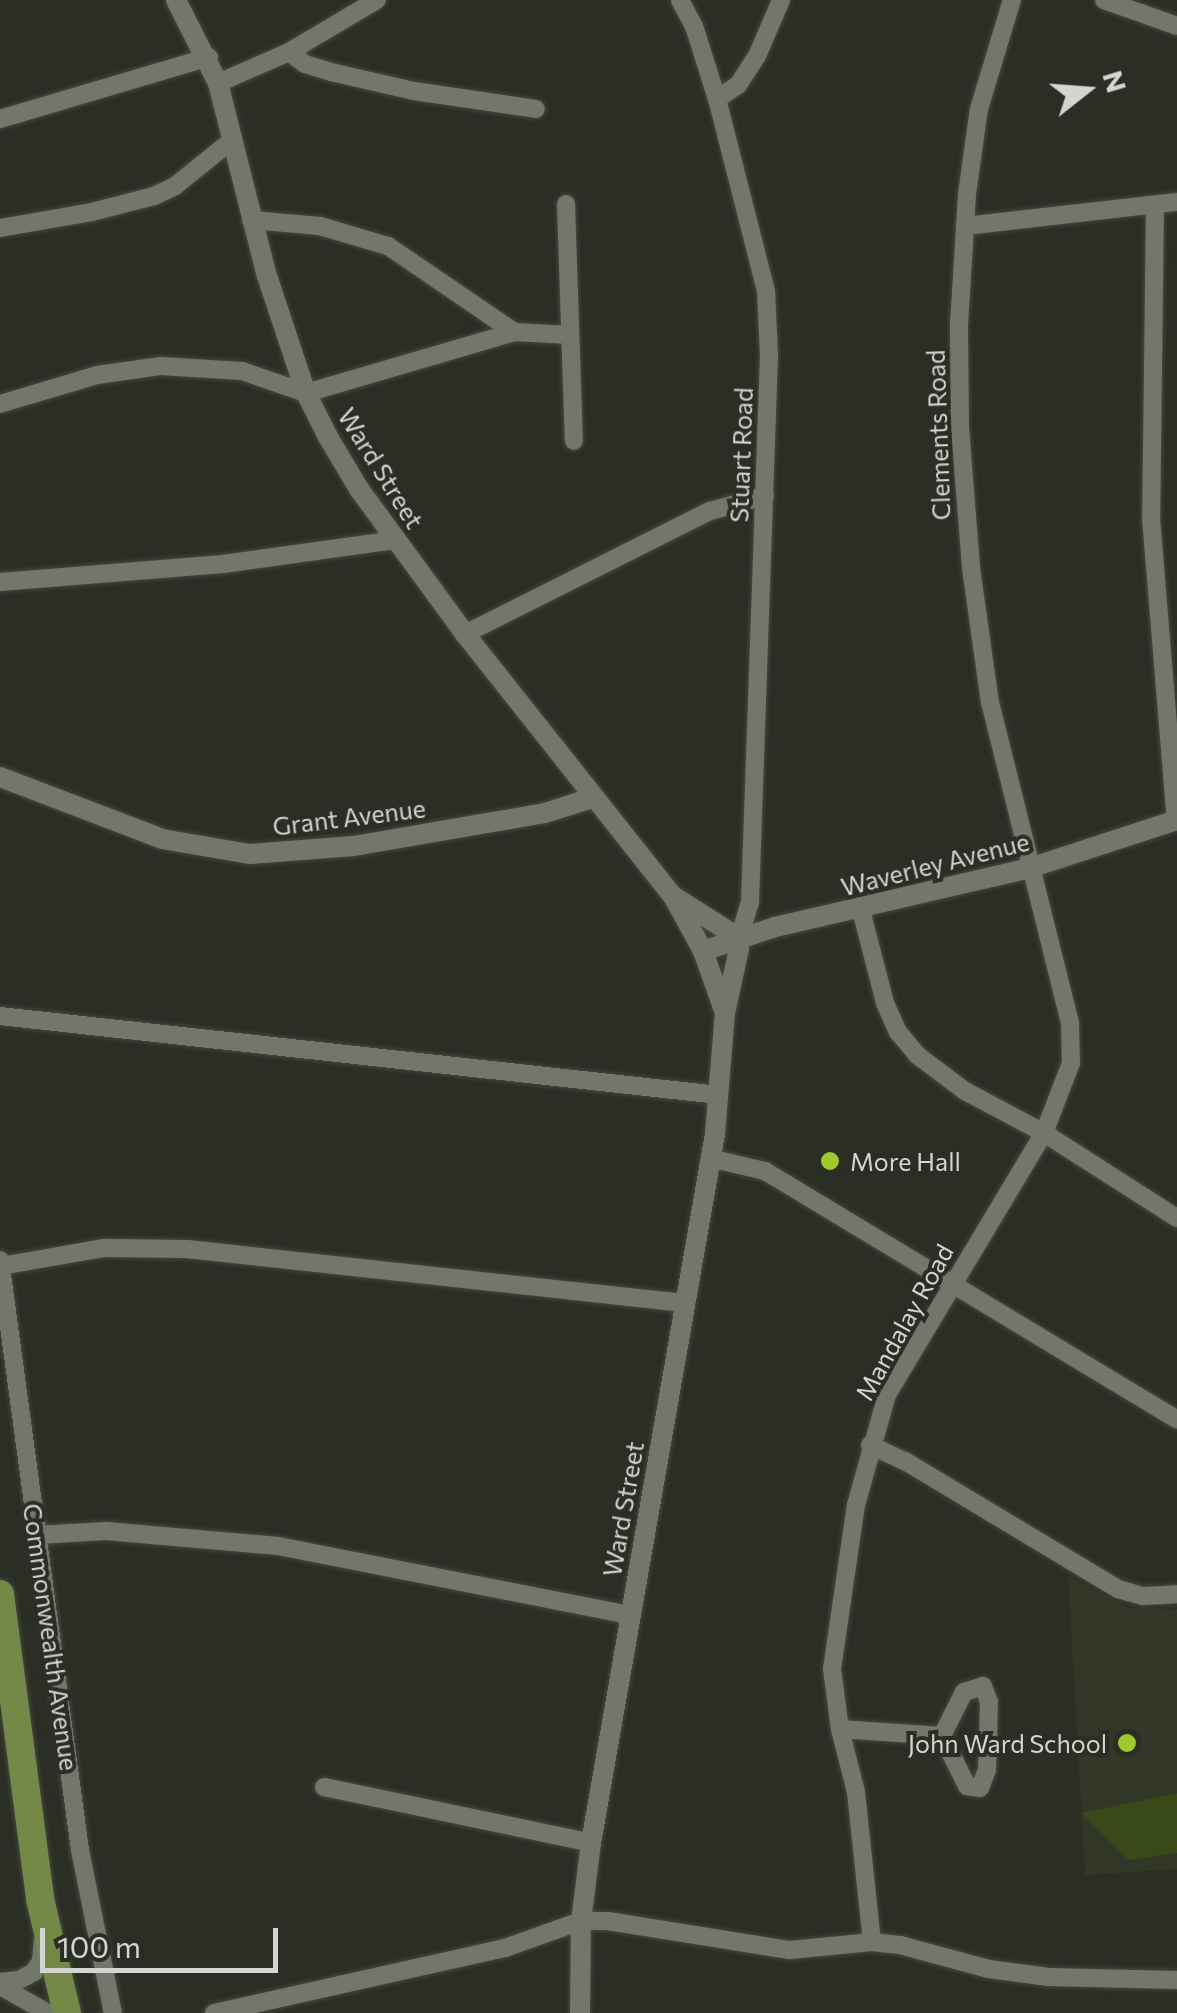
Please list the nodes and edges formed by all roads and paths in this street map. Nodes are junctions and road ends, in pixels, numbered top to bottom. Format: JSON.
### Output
{"nodes":[{"id":1,"x":176,"y":0,"type":"edge"},
{"id":2,"x":377,"y":0,"type":"edge"},
{"id":3,"x":680,"y":0,"type":"edge"},
{"id":4,"x":781,"y":0,"type":"edge"},
{"id":5,"x":1012,"y":0,"type":"edge"},
{"id":6,"x":1104,"y":0,"type":"edge"},
{"id":7,"x":1175,"y":21,"type":"edge"},
{"id":8,"x":290,"y":52,"type":"junction"},
{"id":9,"x":209,"y":57,"type":"junction"},
{"id":10,"x":218,"y":82,"type":"junction"},
{"id":11,"x":717,"y":99,"type":"junction"},
{"id":12,"x":536,"y":110,"type":"dead end"},
{"id":13,"x":0,"y":119,"type":"edge"},
{"id":14,"x":232,"y":140,"type":"junction"},
{"id":15,"x":1177,"y":202,"type":"edge"},
{"id":16,"x":566,"y":204,"type":"dead end"},
{"id":17,"x":1155,"y":205,"type":"junction"},
{"id":18,"x":251,"y":220,"type":"junction"},
{"id":19,"x":964,"y":226,"type":"junction"},
{"id":20,"x":0,"y":228,"type":"edge"},
{"id":21,"x":514,"y":332,"type":"junction"},
{"id":22,"x":570,"y":335,"type":"junction"},
{"id":23,"x":306,"y":392,"type":"junction"},
{"id":24,"x":0,"y":404,"type":"edge"},
{"id":25,"x":574,"y":441,"type":"dead end"},
{"id":26,"x":765,"y":496,"type":"junction"},
{"id":27,"x":396,"y":540,"type":"junction"},
{"id":28,"x":0,"y":582,"type":"edge"},
{"id":29,"x":466,"y":634,"type":"junction"},
{"id":30,"x":0,"y":776,"type":"edge"},
{"id":31,"x":592,"y":798,"type":"junction"},
{"id":32,"x":1176,"y":820,"type":"edge"},
{"id":33,"x":1030,"y":868,"type":"junction"},
{"id":34,"x":673,"y":896,"type":"junction"},
{"id":35,"x":860,"y":910,"type":"junction"},
{"id":36,"x":739,"y":938,"type":"junction"},
{"id":37,"x":703,"y":951,"type":"junction"},
{"id":38,"x":724,"y":1014,"type":"junction"},
{"id":39,"x":0,"y":1016,"type":"edge"},
{"id":40,"x":719,"y":1095,"type":"junction"},
{"id":41,"x":1044,"y":1133,"type":"junction"},
{"id":42,"x":710,"y":1158,"type":"junction"},
{"id":43,"x":1177,"y":1218,"type":"edge"},
{"id":44,"x":0,"y":1263,"type":"edge"},
{"id":45,"x":951,"y":1283,"type":"junction"},
{"id":46,"x":684,"y":1303,"type":"junction"},
{"id":47,"x":1177,"y":1420,"type":"edge"},
{"id":48,"x":870,"y":1445,"type":"junction"},
{"id":49,"x":37,"y":1534,"type":"junction"},
{"id":50,"x":0,"y":1594,"type":"edge"},
{"id":51,"x":1177,"y":1594,"type":"edge"},
{"id":52,"x":630,"y":1615,"type":"junction"},
{"id":53,"x":840,"y":1729,"type":"junction"},
{"id":54,"x":942,"y":1736,"type":"junction"},
{"id":55,"x":324,"y":1787,"type":"dead end"},
{"id":56,"x":592,"y":1843,"type":"junction"},
{"id":57,"x":40,"y":1899,"type":"junction"},
{"id":58,"x":582,"y":1921,"type":"junction"},
{"id":59,"x":872,"y":1942,"type":"junction"},
{"id":60,"x":1177,"y":1980,"type":"edge"},
{"id":61,"x":0,"y":1984,"type":"edge"},
{"id":62,"x":48,"y":2013,"type":"edge"},
{"id":63,"x":67,"y":2013,"type":"edge"},
{"id":64,"x":113,"y":2013,"type":"edge"},
{"id":65,"x":214,"y":2013,"type":"edge"},
{"id":66,"x":580,"y":2013,"type":"edge"}],
"edges":[{"from":1,"to":9,"type":"street","name":"Ward Street"},
{"from":2,"to":8,"type":"street"},
{"from":3,"to":11,"type":"street","name":"Stuart Road"},
{"from":4,"to":11,"type":"street"},
{"from":5,"to":19,"type":"street","name":"Clements Road"},
{"from":6,"to":7,"type":"street"},
{"from":8,"to":10,"type":"street"},
{"from":8,"to":12,"type":"street"},
{"from":9,"to":10,"type":"street","name":"Ward Street"},
{"from":9,"to":13,"type":"street"},
{"from":10,"to":14,"type":"street","name":"Ward Street"},
{"from":11,"to":26,"type":"street","name":"Stuart Road"},
{"from":14,"to":18,"type":"street","name":"Ward Street"},
{"from":14,"to":20,"type":"street"},
{"from":15,"to":17,"type":"street"},
{"from":16,"to":22,"type":"street"},
{"from":17,"to":19,"type":"street"},
{"from":17,"to":32,"type":"street"},
{"from":18,"to":21,"type":"street"},
{"from":18,"to":23,"type":"street","name":"Ward Street"},
{"from":19,"to":33,"type":"street","name":"Clements Road"},
{"from":21,"to":22,"type":"street"},
{"from":21,"to":23,"type":"street"},
{"from":22,"to":25,"type":"street"},
{"from":23,"to":24,"type":"street"},
{"from":23,"to":27,"type":"street","name":"Ward Street"},
{"from":26,"to":29,"type":"street"},
{"from":26,"to":36,"type":"street","name":"Stuart Road"},
{"from":27,"to":28,"type":"street"},
{"from":27,"to":29,"type":"street","name":"Ward Street"},
{"from":29,"to":31,"type":"street","name":"Ward Street"},
{"from":30,"to":31,"type":"street","name":"Grant Avenue"},
{"from":31,"to":34,"type":"street","name":"Ward Street"},
{"from":32,"to":33,"type":"street","name":"Waverley Avenue"},
{"from":33,"to":35,"type":"street","name":"Waverley Avenue"},
{"from":33,"to":41,"type":"street","name":"Mandalay Road"},
{"from":34,"to":36,"type":"street","name":"Ward Street"},
{"from":34,"to":37,"type":"street","name":"Ward Street"},
{"from":35,"to":36,"type":"street","name":"Waverley Avenue"},
{"from":35,"to":41,"type":"street"},
{"from":36,"to":37,"type":"street","name":"Waverley Avenue"},
{"from":36,"to":38,"type":"street","name":"Ward Street"},
{"from":37,"to":38,"type":"street","name":"Ward Street"},
{"from":38,"to":40,"type":"street","name":"Ward Street"},
{"from":39,"to":40,"type":"street"},
{"from":40,"to":42,"type":"street","name":"Ward Street"},
{"from":41,"to":43,"type":"street"},
{"from":41,"to":45,"type":"street","name":"Mandalay Road"},
{"from":42,"to":45,"type":"street"},
{"from":42,"to":46,"type":"street","name":"Ward Street"},
{"from":44,"to":46,"type":"street"},
{"from":44,"to":49,"type":"street","name":"Commonwealth Avenue"},
{"from":45,"to":47,"type":"street"},
{"from":45,"to":48,"type":"street","name":"Mandalay Road"},
{"from":46,"to":52,"type":"street","name":"Ward Street"},
{"from":48,"to":51,"type":"street"},
{"from":48,"to":53,"type":"street","name":"Mandalay Road"},
{"from":49,"to":52,"type":"street"},
{"from":49,"to":64,"type":"street","name":"Commonwealth Avenue"},
{"from":50,"to":57,"type":"main road","name":"Commonwealth Avenue"},
{"from":52,"to":56,"type":"street","name":"Ward Street"},
{"from":53,"to":54,"type":"street"},
{"from":53,"to":59,"type":"street","name":"Mandalay Road"},
{"from":54,"to":54,"type":"street"},
{"from":55,"to":56,"type":"street"},
{"from":56,"to":58,"type":"street","name":"Ward Street"},
{"from":57,"to":61,"type":"street"},
{"from":57,"to":63,"type":"main road","name":"Commonwealth Avenue"},
{"from":58,"to":59,"type":"street"},
{"from":58,"to":65,"type":"street"},
{"from":58,"to":66,"type":"street","name":"Ward Street"},
{"from":59,"to":60,"type":"street"},
{"from":61,"to":62,"type":"street"}]}
